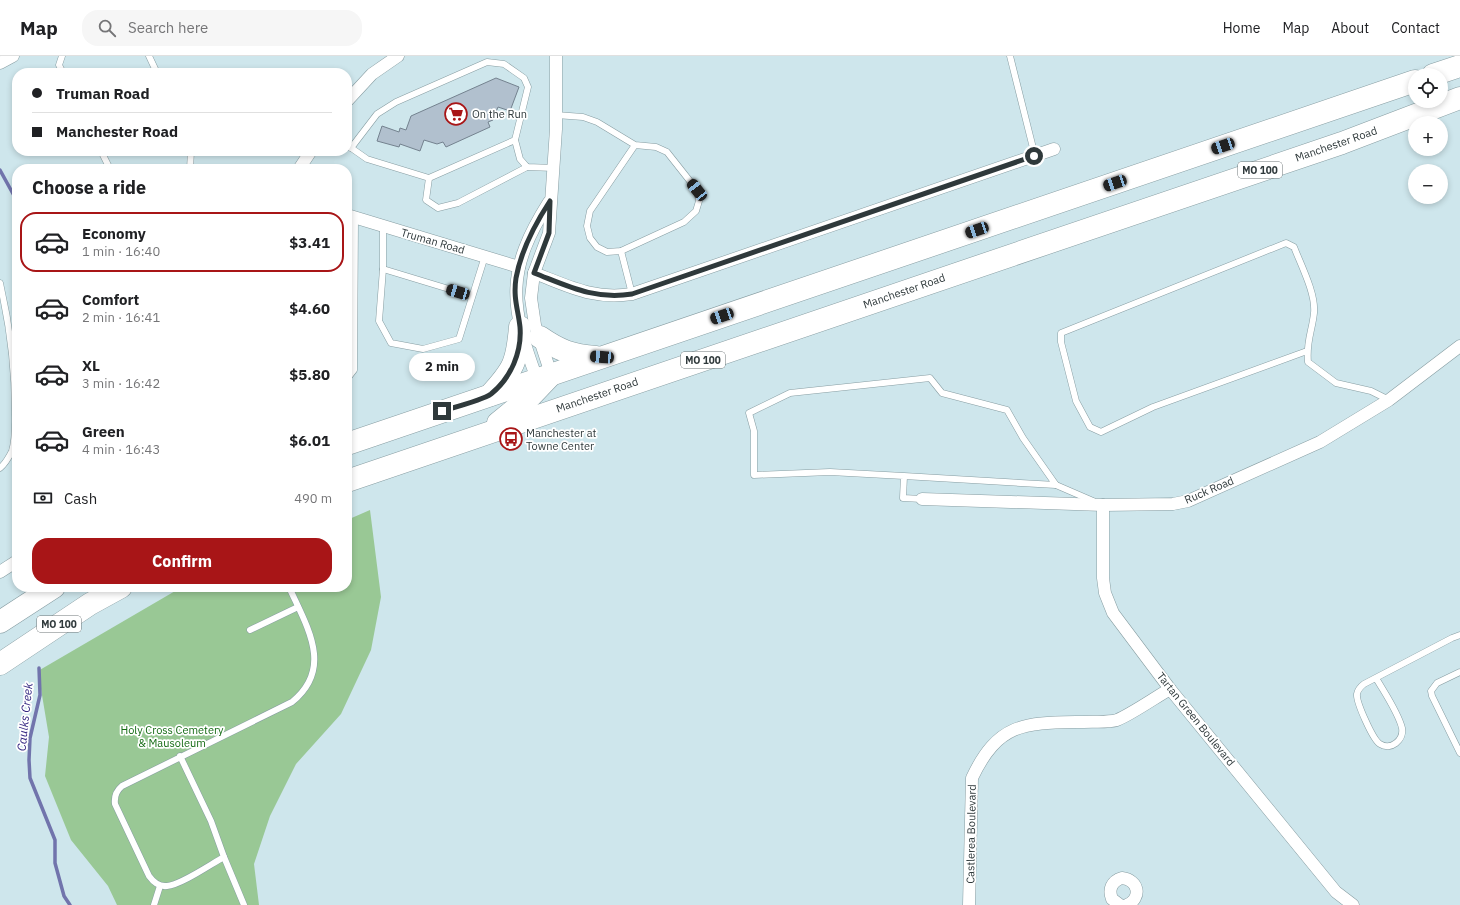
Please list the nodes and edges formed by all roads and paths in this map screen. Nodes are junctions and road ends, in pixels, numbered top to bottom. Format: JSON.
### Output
{"nodes":[{"id":1,"x":13,"y":56,"type":"edge"},
{"id":2,"x":62,"y":56,"type":"edge"},
{"id":3,"x":148,"y":56,"type":"edge"},
{"id":4,"x":398,"y":56,"type":"edge"},
{"id":5,"x":556,"y":56,"type":"edge"},
{"id":6,"x":1010,"y":56,"type":"edge"},
{"id":7,"x":0,"y":63,"type":"edge"},
{"id":8,"x":1460,"y":66,"type":"edge"},
{"id":9,"x":60,"y":68,"type":"edge"},
{"id":10,"x":154,"y":68,"type":"edge"},
{"id":11,"x":1448,"y":70,"type":"edge"},
{"id":12,"x":1408,"y":83,"type":"edge"},
{"id":13,"x":352,"y":96,"type":"edge"},
{"id":14,"x":1460,"y":98,"type":"edge"},
{"id":15,"x":556,"y":115,"type":"junction"},
{"id":16,"x":515,"y":140,"type":"junction"},
{"id":17,"x":352,"y":143,"type":"edge"},
{"id":18,"x":635,"y":145,"type":"junction"},
{"id":19,"x":352,"y":149,"type":"edge"},
{"id":20,"x":1054,"y":149,"type":"dead end"},
{"id":21,"x":1034,"y":156,"type":"junction"},
{"id":22,"x":527,"y":167,"type":"junction"},
{"id":23,"x":554,"y":168,"type":"junction"},
{"id":24,"x":429,"y":178,"type":"junction"},
{"id":25,"x":550,"y":201,"type":"junction"},
{"id":26,"x":352,"y":217,"type":"edge"},
{"id":27,"x":383,"y":227,"type":"junction"},
{"id":28,"x":621,"y":251,"type":"junction"},
{"id":29,"x":485,"y":256,"type":"junction"},
{"id":30,"x":519,"y":267,"type":"junction"},
{"id":31,"x":352,"y":268,"type":"edge"},
{"id":32,"x":383,"y":270,"type":"junction"},
{"id":33,"x":534,"y":273,"type":"junction"},
{"id":34,"x":0,"y":283,"type":"edge"},
{"id":35,"x":632,"y":294,"type":"junction"},
{"id":36,"x":472,"y":296,"type":"junction"},
{"id":37,"x":520,"y":327,"type":"junction"},
{"id":38,"x":540,"y":337,"type":"junction"},
{"id":39,"x":1460,"y":346,"type":"edge"},
{"id":40,"x":1307,"y":351,"type":"junction"},
{"id":41,"x":602,"y":357,"type":"junction"},
{"id":42,"x":12,"y":361,"type":"edge"},
{"id":43,"x":352,"y":373,"type":"edge"},
{"id":44,"x":544,"y":379,"type":"junction"},
{"id":45,"x":490,"y":395,"type":"junction"},
{"id":46,"x":1389,"y":400,"type":"junction"},
{"id":47,"x":580,"y":401,"type":"junction"},
{"id":48,"x":482,"y":434,"type":"junction"},
{"id":49,"x":352,"y":442,"type":"edge"},
{"id":50,"x":12,"y":451,"type":"edge"},
{"id":51,"x":0,"y":468,"type":"edge"},
{"id":52,"x":904,"y":476,"type":"junction"},
{"id":53,"x":352,"y":479,"type":"edge"},
{"id":54,"x":1056,"y":485,"type":"junction"},
{"id":55,"x":922,"y":499,"type":"joint"},
{"id":56,"x":1103,"y":505,"type":"junction"},
{"id":57,"x":12,"y":564,"type":"edge"},
{"id":58,"x":0,"y":572,"type":"edge"},
{"id":59,"x":46,"y":592,"type":"edge"},
{"id":60,"x":112,"y":592,"type":"edge"},
{"id":61,"x":291,"y":592,"type":"edge"},
{"id":62,"x":298,"y":607,"type":"junction"},
{"id":63,"x":0,"y":622,"type":"edge"},
{"id":64,"x":250,"y":630,"type":"dead end"},
{"id":65,"x":1460,"y":635,"type":"edge"},
{"id":66,"x":0,"y":664,"type":"edge"},
{"id":67,"x":1460,"y":672,"type":"edge"},
{"id":68,"x":1376,"y":678,"type":"junction"},
{"id":69,"x":1170,"y":689,"type":"junction"},
{"id":70,"x":1460,"y":753,"type":"edge"},
{"id":71,"x":180,"y":756,"type":"junction"},
{"id":72,"x":224,"y":857,"type":"junction"},
{"id":73,"x":160,"y":886,"type":"junction"},
{"id":74,"x":154,"y":905,"type":"edge"},
{"id":75,"x":244,"y":905,"type":"edge"},
{"id":76,"x":969,"y":905,"type":"edge"},
{"id":77,"x":1353,"y":905,"type":"edge"}],
"edges":[{"from":1,"to":7,"type":"street"},
{"from":2,"to":9,"type":"lane"},
{"from":3,"to":10,"type":"lane"},
{"from":4,"to":13,"type":"street"},
{"from":5,"to":15,"type":"street"},
{"from":6,"to":21,"type":"lane"},
{"from":8,"to":11,"type":"highway"},
{"from":12,"to":41,"type":"highway"},
{"from":14,"to":47,"type":"highway","name":"Manchester Road","number":"MO 100"},
{"from":15,"to":18,"type":"lane"},
{"from":15,"to":23,"type":"street"},
{"from":16,"to":17,"type":"lane"},
{"from":16,"to":22,"type":"lane"},
{"from":16,"to":24,"type":"lane"},
{"from":18,"to":28,"type":"lane"},
{"from":18,"to":28,"type":"lane"},
{"from":19,"to":24,"type":"lane"},
{"from":20,"to":21,"type":"street"},
{"from":21,"to":35,"type":"street"},
{"from":22,"to":23,"type":"lane"},
{"from":22,"to":24,"type":"lane"},
{"from":23,"to":25,"type":"street"},
{"from":25,"to":30,"type":"street"},
{"from":25,"to":33,"type":"street"},
{"from":26,"to":27,"type":"street","name":"Truman Road"},
{"from":27,"to":29,"type":"street","name":"Truman Road"},
{"from":27,"to":32,"type":"lane"},
{"from":28,"to":35,"type":"lane"},
{"from":29,"to":30,"type":"street","name":"Truman Road"},
{"from":29,"to":36,"type":"lane"},
{"from":30,"to":37,"type":"street"},
{"from":31,"to":43,"type":"lane"},
{"from":32,"to":36,"type":"lane"},
{"from":32,"to":36,"type":"lane"},
{"from":33,"to":35,"type":"street"},
{"from":33,"to":38,"type":"street"},
{"from":34,"to":42,"type":"lane"},
{"from":37,"to":44,"type":"street"},
{"from":37,"to":45,"type":"highway"},
{"from":38,"to":41,"type":"highway"},
{"from":38,"to":44,"type":"street"},
{"from":39,"to":46,"type":"street","name":"Ruck Road"},
{"from":40,"to":40,"type":"lane"},
{"from":40,"to":46,"type":"lane"},
{"from":41,"to":44,"type":"highway"},
{"from":44,"to":45,"type":"highway"},
{"from":44,"to":47,"type":"highway"},
{"from":44,"to":48,"type":"highway"},
{"from":45,"to":49,"type":"highway"},
{"from":46,"to":56,"type":"street","name":"Ruck Road"},
{"from":47,"to":48,"type":"highway","name":"Manchester Road","number":"MO 100"},
{"from":48,"to":53,"type":"highway","name":"Manchester Road","number":"MO 100"},
{"from":50,"to":51,"type":"lane"},
{"from":52,"to":54,"type":"lane"},
{"from":52,"to":54,"type":"lane"},
{"from":52,"to":55,"type":"lane"},
{"from":54,"to":56,"type":"lane"},
{"from":55,"to":56,"type":"street","name":"Ruck Road"},
{"from":56,"to":69,"type":"street","name":"Tartan Green Boulevard"},
{"from":57,"to":58,"type":"street"},
{"from":59,"to":63,"type":"highway","number":"MO 100"},
{"from":60,"to":66,"type":"highway","number":"MO 100"},
{"from":61,"to":62,"type":"lane"},
{"from":62,"to":64,"type":"lane"},
{"from":62,"to":71,"type":"lane"},
{"from":65,"to":68,"type":"lane"},
{"from":67,"to":70,"type":"lane"},
{"from":68,"to":68,"type":"lane"},
{"from":69,"to":76,"type":"street","name":"Castlerea Boulevard"},
{"from":69,"to":77,"type":"street","name":"Tartan Green Boulevard"},
{"from":71,"to":72,"type":"lane"},
{"from":71,"to":73,"type":"lane"},
{"from":72,"to":73,"type":"lane"},
{"from":72,"to":75,"type":"lane"},
{"from":73,"to":74,"type":"lane"}]}
